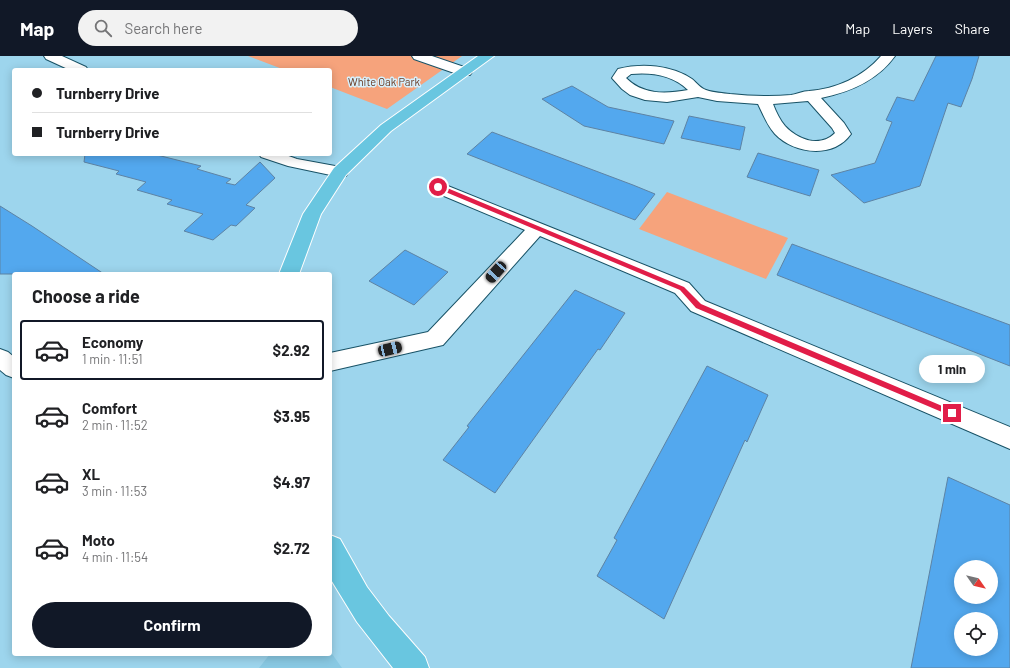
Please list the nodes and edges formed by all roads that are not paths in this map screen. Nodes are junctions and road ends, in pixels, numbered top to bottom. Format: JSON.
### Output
{"nodes":[{"id":1,"x":51,"y":56,"type":"edge"},
{"id":2,"x":419,"y":56,"type":"edge"},
{"id":3,"x":487,"y":56,"type":"edge"},
{"id":4,"x":888,"y":56,"type":"edge"},
{"id":5,"x":77,"y":68,"type":"edge"},
{"id":6,"x":465,"y":72,"type":"junction"},
{"id":7,"x":699,"y":92,"type":"dead end"},
{"id":8,"x":810,"y":95,"type":"junction"},
{"id":9,"x":763,"y":100,"type":"junction"},
{"id":10,"x":273,"y":156,"type":"edge"},
{"id":11,"x":340,"y":172,"type":"junction"},
{"id":12,"x":438,"y":187,"type":"dead end"},
{"id":13,"x":536,"y":228,"type":"junction"},
{"id":14,"x":290,"y":272,"type":"edge"},
{"id":15,"x":0,"y":358,"type":"edge"},
{"id":16,"x":332,"y":362,"type":"edge"},
{"id":17,"x":12,"y":367,"type":"edge"},
{"id":18,"x":1010,"y":438,"type":"edge"},
{"id":19,"x":332,"y":553,"type":"edge"},
{"id":20,"x":414,"y":668,"type":"edge"}],
"edges":[{"from":1,"to":5,"type":"street"},
{"from":2,"to":6,"type":"street"},
{"from":3,"to":6,"type":"main road"},
{"from":4,"to":8,"type":"street"},
{"from":6,"to":11,"type":"main road"},
{"from":7,"to":9,"type":"street"},
{"from":8,"to":9,"type":"street"},
{"from":8,"to":9,"type":"street"},
{"from":10,"to":11,"type":"street"},
{"from":11,"to":14,"type":"main road"},
{"from":12,"to":13,"type":"street"},
{"from":13,"to":16,"type":"street"},
{"from":13,"to":18,"type":"street"},
{"from":15,"to":17,"type":"street"},
{"from":19,"to":20,"type":"main road"}]}
